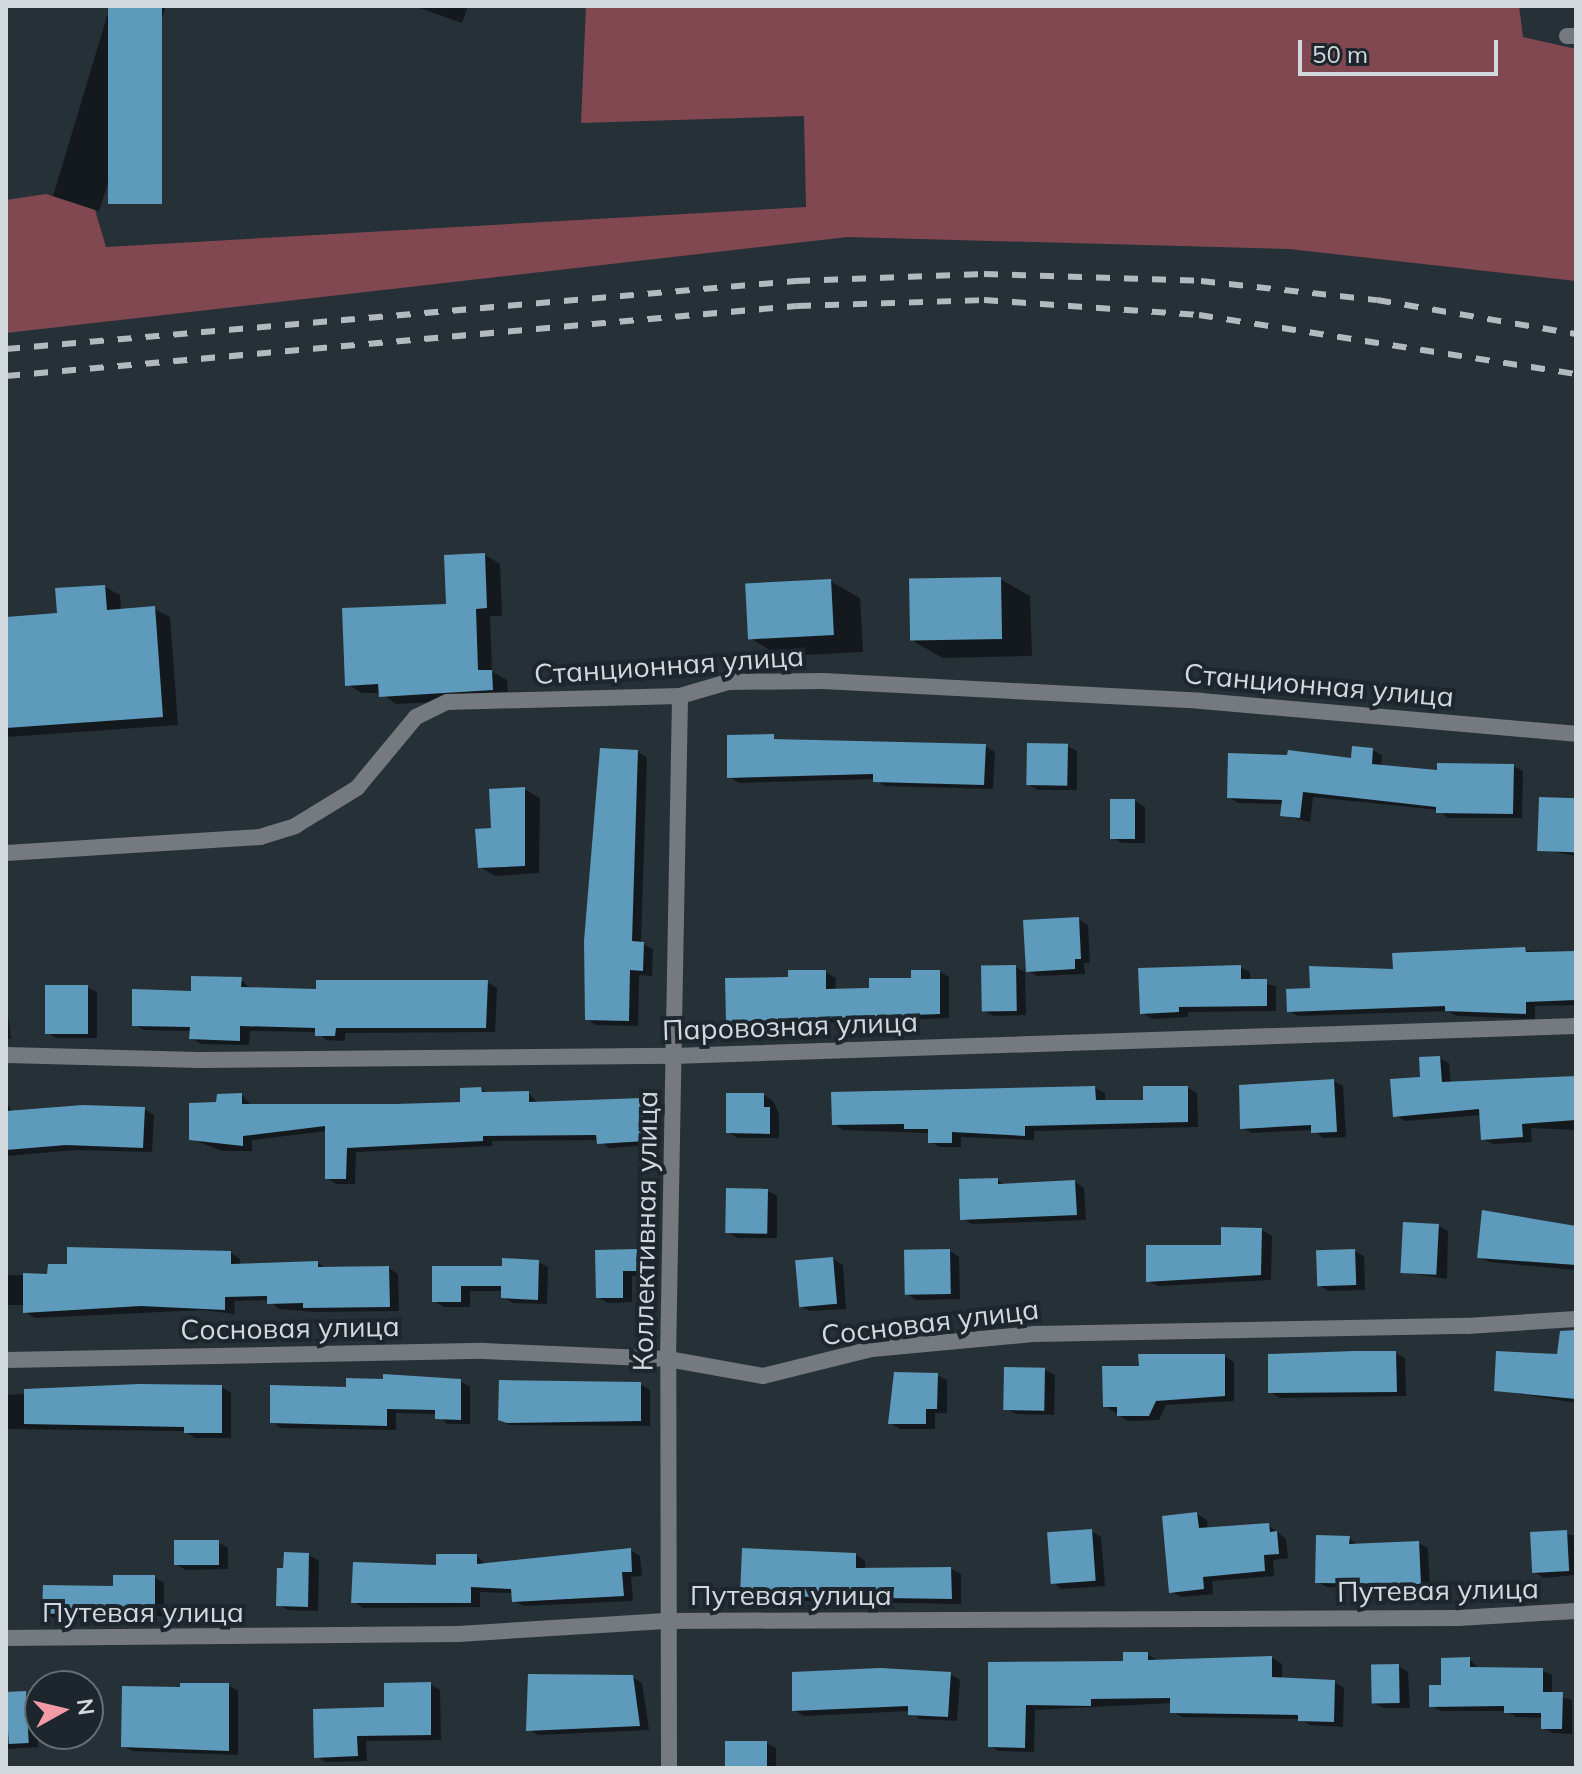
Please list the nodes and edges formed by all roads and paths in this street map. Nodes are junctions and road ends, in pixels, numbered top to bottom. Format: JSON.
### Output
{"nodes":[{"id":1,"x":680,"y":696,"type":"junction"},
{"id":2,"x":1576,"y":734,"type":"edge"},
{"id":3,"x":6,"y":853,"type":"edge"},
{"id":4,"x":1576,"y":1026,"type":"edge"},
{"id":5,"x":6,"y":1055,"type":"edge"},
{"id":6,"x":673,"y":1056,"type":"junction"},
{"id":7,"x":1576,"y":1319,"type":"edge"},
{"id":8,"x":668,"y":1359,"type":"junction"},
{"id":9,"x":6,"y":1360,"type":"edge"},
{"id":10,"x":1576,"y":1611,"type":"edge"},
{"id":11,"x":666,"y":1621,"type":"junction"},
{"id":12,"x":6,"y":1638,"type":"edge"},
{"id":13,"x":669,"y":1768,"type":"edge"}],
"edges":[{"from":1,"to":2,"type":"street","name":"Станционная улица"},
{"from":1,"to":3,"type":"street","name":"Станционная улица"},
{"from":1,"to":6,"type":"street","name":"Коллективная улица"},
{"from":4,"to":6,"type":"street","name":"Паровозная улица"},
{"from":5,"to":6,"type":"street","name":"Паровозная улица"},
{"from":6,"to":8,"type":"street","name":"Коллективная улица"},
{"from":7,"to":8,"type":"street","name":"Сосновая улица"},
{"from":8,"to":9,"type":"street","name":"Сосновая улица"},
{"from":8,"to":11,"type":"street","name":"Коллективная улица"},
{"from":10,"to":11,"type":"street","name":"Путевая улица"},
{"from":11,"to":12,"type":"street","name":"Путевая улица"},
{"from":11,"to":13,"type":"street","name":"Коллективная улица"}]}
